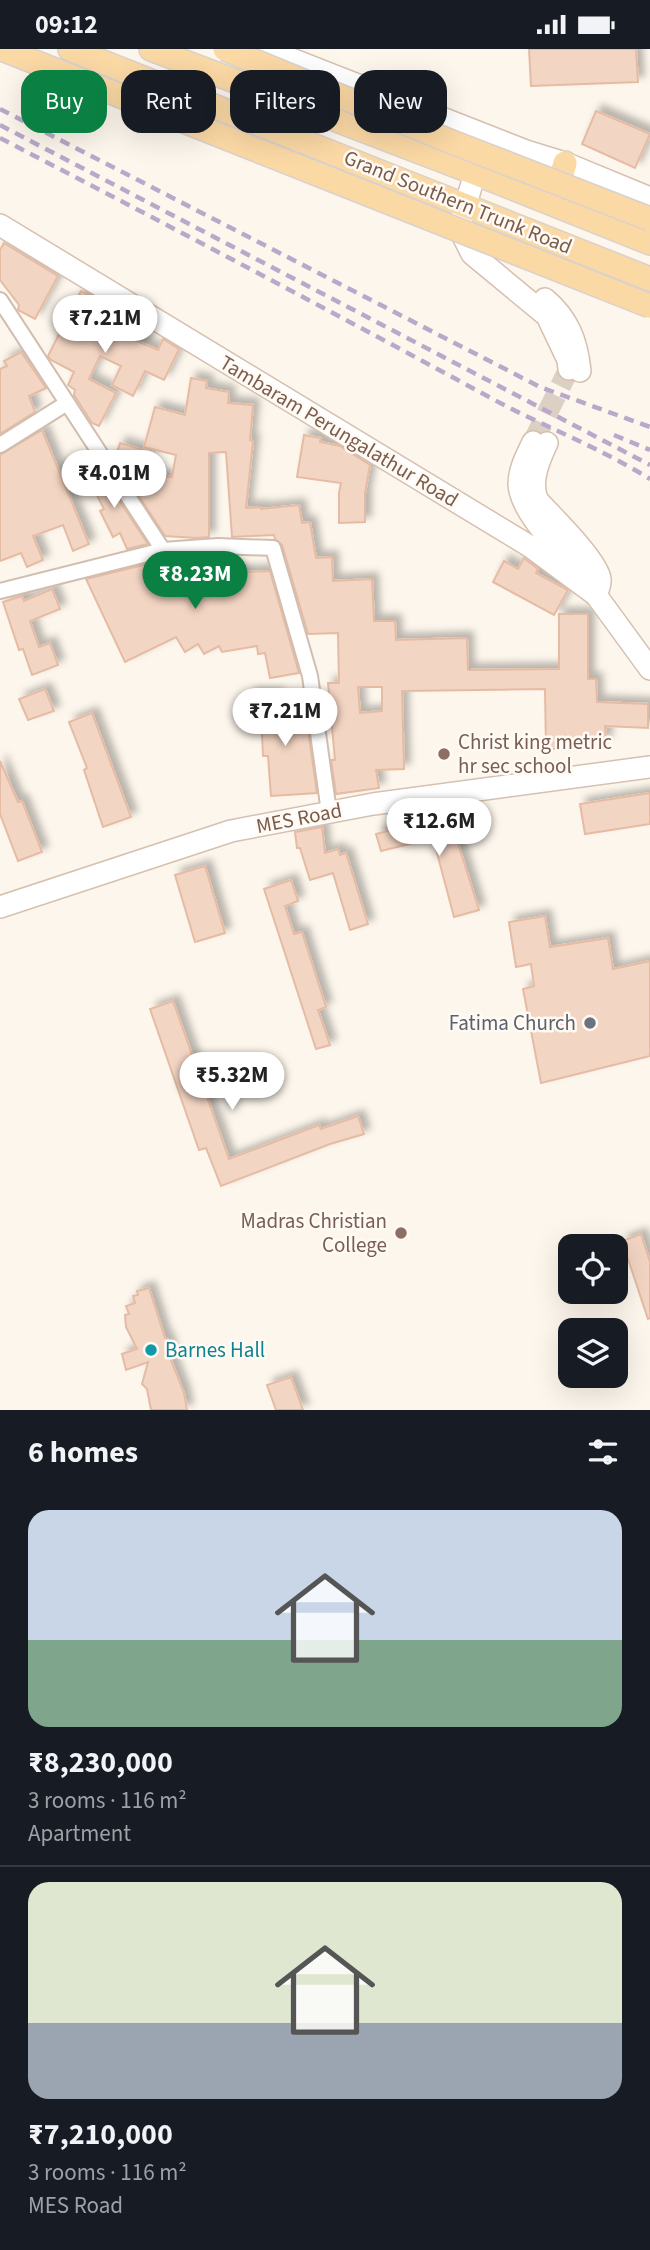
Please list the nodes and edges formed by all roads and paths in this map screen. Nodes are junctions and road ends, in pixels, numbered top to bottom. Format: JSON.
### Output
{"nodes":[{"id":1,"x":2,"y":49,"type":"edge"},
{"id":2,"x":70,"y":49,"type":"edge"},
{"id":3,"x":151,"y":49,"type":"edge"},
{"id":4,"x":225,"y":49,"type":"edge"},
{"id":5,"x":266,"y":49,"type":"edge"},
{"id":6,"x":565,"y":163,"type":"junction"},
{"id":7,"x":475,"y":173,"type":"junction"},
{"id":8,"x":650,"y":198,"type":"edge"},
{"id":9,"x":465,"y":203,"type":"junction"},
{"id":10,"x":553,"y":204,"type":"junction"},
{"id":11,"x":492,"y":214,"type":"junction"},
{"id":12,"x":650,"y":219,"type":"edge"},
{"id":13,"x":0,"y":225,"type":"edge"},
{"id":14,"x":650,"y":243,"type":"edge"},
{"id":15,"x":650,"y":279,"type":"edge"},
{"id":16,"x":650,"y":306,"type":"edge"},
{"id":17,"x":2,"y":308,"type":"edge"},
{"id":18,"x":67,"y":403,"type":"junction"},
{"id":19,"x":540,"y":442,"type":"tunnel mouth"},
{"id":20,"x":0,"y":445,"type":"edge"},
{"id":21,"x":163,"y":550,"type":"junction"},
{"id":22,"x":0,"y":591,"type":"edge"},
{"id":23,"x":590,"y":591,"type":"junction"},
{"id":24,"x":650,"y":669,"type":"edge"},
{"id":25,"x":650,"y":767,"type":"edge"},
{"id":26,"x":329,"y":812,"type":"junction"},
{"id":27,"x":0,"y":907,"type":"edge"}],
"edges":[{"from":1,"to":16,"type":"main road","bridge":true},
{"from":2,"to":9,"type":"main road","name":"Grand Southern Trunk Road"},
{"from":3,"to":7,"type":"main road","name":"Grand Southern Trunk Road"},
{"from":4,"to":12,"type":"main road","bridge":true},
{"from":5,"to":6,"type":"street"},
{"from":6,"to":8,"type":"street"},
{"from":6,"to":10,"type":"main road"},
{"from":7,"to":9,"type":"street"},
{"from":7,"to":10,"type":"main road","name":"Grand Southern Trunk Road"},
{"from":9,"to":11,"type":"main road","name":"Grand Southern Trunk Road"},
{"from":9,"to":11,"type":"street"},
{"from":10,"to":14,"type":"main road","name":"Grand Southern Trunk Road"},
{"from":11,"to":15,"type":"main road","name":"Grand Southern Trunk Road"},
{"from":13,"to":23,"type":"street","name":"Tambaram Perungalathur Road"},
{"from":17,"to":18,"type":"street"},
{"from":18,"to":20,"type":"street"},
{"from":18,"to":21,"type":"street"},
{"from":19,"to":23,"type":"street"},
{"from":21,"to":22,"type":"street"},
{"from":21,"to":26,"type":"street"},
{"from":23,"to":24,"type":"street","name":"Tambaram Perungalathur Road"},
{"from":25,"to":26,"type":"street","name":"MES Road"},
{"from":26,"to":27,"type":"street","name":"MES Road"}]}
